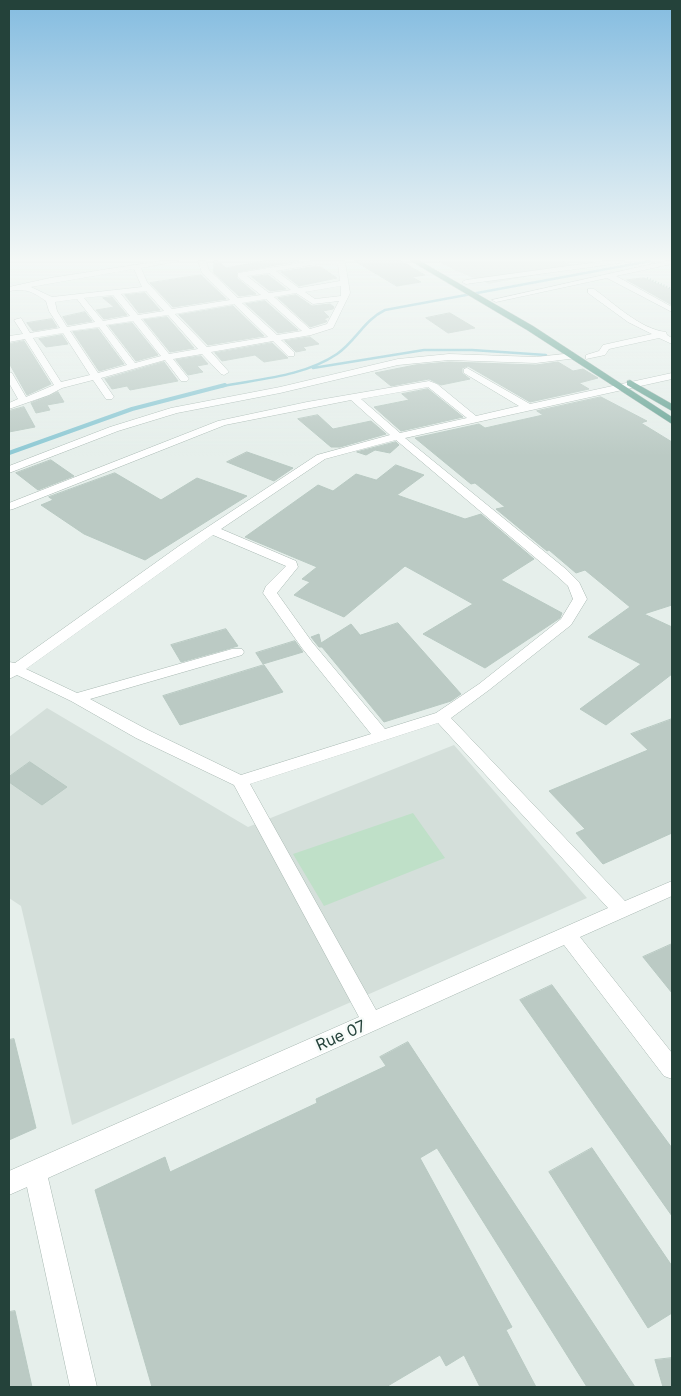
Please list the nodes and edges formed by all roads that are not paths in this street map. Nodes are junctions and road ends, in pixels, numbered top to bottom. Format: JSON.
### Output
{"nodes":[{"id":1,"x":22,"y":326,"type":"edge"},
{"id":2,"x":63,"y":326,"type":"edge"},
{"id":3,"x":88,"y":326,"type":"edge"},
{"id":4,"x":102,"y":326,"type":"edge"},
{"id":5,"x":143,"y":326,"type":"edge"},
{"id":6,"x":183,"y":326,"type":"edge"},
{"id":7,"x":262,"y":326,"type":"edge"},
{"id":8,"x":301,"y":326,"type":"edge"},
{"id":9,"x":329,"y":326,"type":"edge"},
{"id":10,"x":529,"y":326,"type":"edge"},
{"id":11,"x":542,"y":326,"type":"edge"},
{"id":12,"x":643,"y":326,"type":"edge"},
{"id":13,"x":66,"y":330,"type":"junction"},
{"id":14,"x":308,"y":332,"type":"junction"},
{"id":15,"x":672,"y":332,"type":"edge"},
{"id":16,"x":660,"y":335,"type":"junction"},
{"id":17,"x":28,"y":336,"type":"junction"},
{"id":18,"x":274,"y":338,"type":"junction"},
{"id":19,"x":9,"y":339,"type":"edge"},
{"id":20,"x":672,"y":341,"type":"edge"},
{"id":21,"x":203,"y":350,"type":"junction"},
{"id":22,"x":291,"y":354,"type":"dead end"},
{"id":23,"x":574,"y":356,"type":"junction"},
{"id":24,"x":167,"y":357,"type":"junction"},
{"id":25,"x":589,"y":357,"type":"junction"},
{"id":26,"x":133,"y":366,"type":"junction"},
{"id":27,"x":467,"y":371,"type":"dead end"},
{"id":28,"x":224,"y":372,"type":"dead end"},
{"id":29,"x":9,"y":375,"type":"edge"},
{"id":30,"x":94,"y":376,"type":"junction"},
{"id":31,"x":672,"y":376,"type":"edge"},
{"id":32,"x":184,"y":379,"type":"dead end"},
{"id":33,"x":632,"y":384,"type":"junction"},
{"id":34,"x":59,"y":386,"type":"junction"},
{"id":35,"x":619,"y":388,"type":"junction"},
{"id":36,"x":109,"y":397,"type":"dead end"},
{"id":37,"x":353,"y":397,"type":"junction"},
{"id":38,"x":24,"y":401,"type":"junction"},
{"id":39,"x":9,"y":406,"type":"edge"},
{"id":40,"x":529,"y":408,"type":"junction"},
{"id":41,"x":672,"y":408,"type":"edge"},
{"id":42,"x":474,"y":419,"type":"junction"},
{"id":43,"x":672,"y":422,"type":"edge"},
{"id":44,"x":398,"y":436,"type":"junction"},
{"id":45,"x":9,"y":470,"type":"edge"},
{"id":46,"x":9,"y":507,"type":"edge"},
{"id":47,"x":212,"y":530,"type":"junction"},
{"id":48,"x":237,"y":652,"type":"dead end"},
{"id":49,"x":11,"y":670,"type":"edge"},
{"id":50,"x":76,"y":698,"type":"junction"},
{"id":51,"x":441,"y":717,"type":"junction"},
{"id":52,"x":381,"y":736,"type":"junction"},
{"id":53,"x":240,"y":781,"type":"junction"},
{"id":54,"x":672,"y":888,"type":"edge"},
{"id":55,"x":622,"y":910,"type":"junction"},
{"id":56,"x":568,"y":936,"type":"junction"},
{"id":57,"x":372,"y":1022,"type":"junction"},
{"id":58,"x":672,"y":1069,"type":"edge"},
{"id":59,"x":35,"y":1172,"type":"junction"},
{"id":60,"x":9,"y":1183,"type":"edge"},
{"id":61,"x":84,"y":1387,"type":"edge"}],
"edges":[{"from":1,"to":17,"type":"street"},
{"from":2,"to":13,"type":"street"},
{"from":3,"to":13,"type":"street"},
{"from":4,"to":26,"type":"street"},
{"from":5,"to":24,"type":"street"},
{"from":6,"to":21,"type":"street"},
{"from":7,"to":18,"type":"street"},
{"from":8,"to":14,"type":"street"},
{"from":9,"to":14,"type":"street"},
{"from":10,"to":23,"type":"main road"},
{"from":11,"to":25,"type":"main road"},
{"from":12,"to":16,"type":"street"},
{"from":13,"to":17,"type":"street"},
{"from":13,"to":30,"type":"street"},
{"from":14,"to":18,"type":"street"},
{"from":15,"to":16,"type":"street"},
{"from":16,"to":20,"type":"street"},
{"from":16,"to":25,"type":"street"},
{"from":17,"to":19,"type":"street"},
{"from":17,"to":34,"type":"street"},
{"from":18,"to":21,"type":"street"},
{"from":18,"to":22,"type":"street"},
{"from":21,"to":24,"type":"street"},
{"from":21,"to":28,"type":"street"},
{"from":23,"to":35,"type":"main road"},
{"from":23,"to":45,"type":"street"},
{"from":24,"to":26,"type":"street"},
{"from":24,"to":32,"type":"street"},
{"from":25,"to":33,"type":"main road"},
{"from":26,"to":30,"type":"street"},
{"from":27,"to":40,"type":"street"},
{"from":29,"to":38,"type":"street"},
{"from":30,"to":34,"type":"street"},
{"from":30,"to":36,"type":"street"},
{"from":31,"to":33,"type":"street"},
{"from":33,"to":35,"type":"street"},
{"from":33,"to":41,"type":"main road"},
{"from":34,"to":38,"type":"street"},
{"from":35,"to":40,"type":"street"},
{"from":35,"to":43,"type":"main road"},
{"from":37,"to":42,"type":"street"},
{"from":37,"to":44,"type":"street"},
{"from":37,"to":46,"type":"street"},
{"from":38,"to":39,"type":"street"},
{"from":40,"to":42,"type":"street"},
{"from":42,"to":44,"type":"street"},
{"from":44,"to":47,"type":"street"},
{"from":44,"to":51,"type":"street"},
{"from":47,"to":49,"type":"street"},
{"from":47,"to":52,"type":"street"},
{"from":48,"to":50,"type":"street"},
{"from":49,"to":50,"type":"street"},
{"from":50,"to":53,"type":"street"},
{"from":51,"to":52,"type":"street"},
{"from":51,"to":55,"type":"street"},
{"from":52,"to":53,"type":"street"},
{"from":53,"to":57,"type":"street"},
{"from":54,"to":55,"type":"street","name":"Rue 07"},
{"from":55,"to":56,"type":"street","name":"Rue 07"},
{"from":56,"to":57,"type":"street","name":"Rue 07"},
{"from":56,"to":58,"type":"street"},
{"from":57,"to":59,"type":"street","name":"Rue 07"},
{"from":59,"to":60,"type":"street","name":"Rue 07"},
{"from":59,"to":61,"type":"street"}]}
